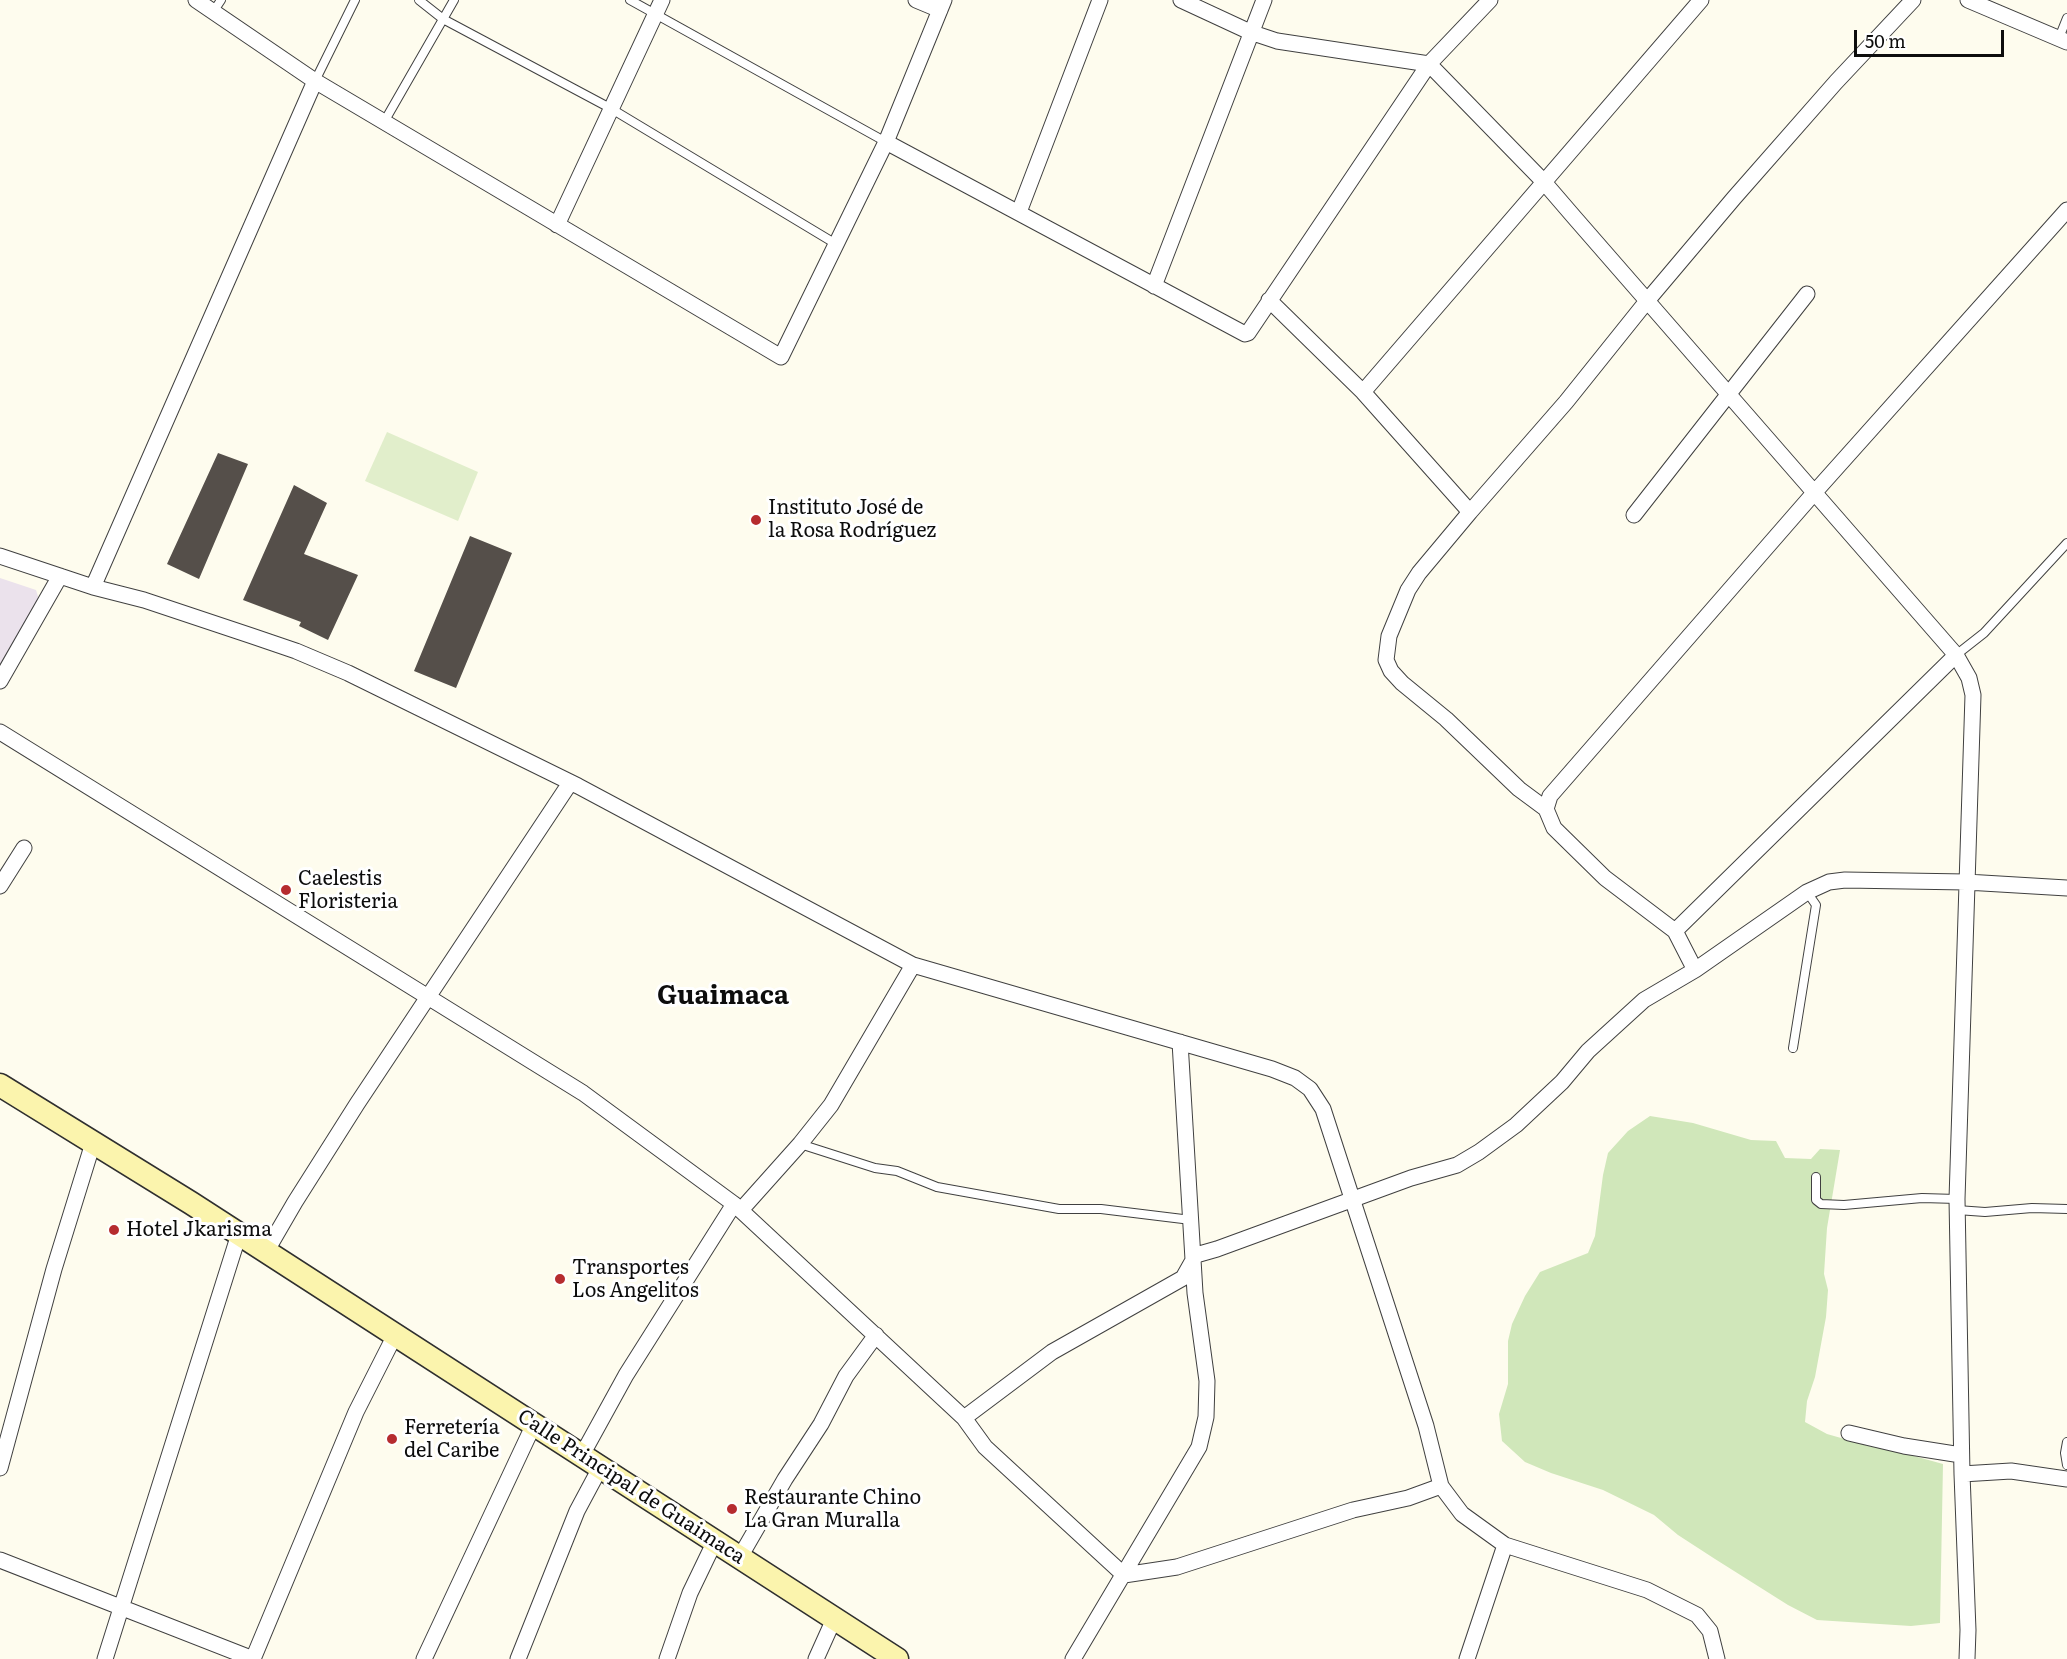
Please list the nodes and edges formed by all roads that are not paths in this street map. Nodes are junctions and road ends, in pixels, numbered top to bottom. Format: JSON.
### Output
{"nodes":[{"id":1,"x":196,"y":0,"type":"edge"},
{"id":2,"x":355,"y":0,"type":"edge"},
{"id":3,"x":419,"y":0,"type":"edge"},
{"id":4,"x":454,"y":0,"type":"edge"},
{"id":5,"x":630,"y":0,"type":"edge"},
{"id":6,"x":662,"y":0,"type":"edge"},
{"id":7,"x":916,"y":0,"type":"edge"},
{"id":8,"x":1100,"y":0,"type":"edge"},
{"id":9,"x":1181,"y":0,"type":"edge"},
{"id":10,"x":1264,"y":0,"type":"edge"},
{"id":11,"x":1490,"y":0,"type":"edge"},
{"id":12,"x":1701,"y":0,"type":"edge"},
{"id":13,"x":1913,"y":0,"type":"edge"},
{"id":14,"x":1968,"y":0,"type":"edge"},
{"id":15,"x":942,"y":5,"type":"edge"},
{"id":16,"x":217,"y":6,"type":"edge"},
{"id":17,"x":656,"y":15,"type":"junction"},
{"id":18,"x":2067,"y":18,"type":"edge"},
{"id":19,"x":443,"y":19,"type":"junction"},
{"id":20,"x":1250,"y":32,"type":"junction"},
{"id":21,"x":2063,"y":40,"type":"edge"},
{"id":22,"x":1430,"y":64,"type":"junction"},
{"id":23,"x":315,"y":81,"type":"junction"},
{"id":24,"x":610,"y":108,"type":"junction"},
{"id":25,"x":384,"y":122,"type":"junction"},
{"id":26,"x":886,"y":142,"type":"junction"},
{"id":27,"x":1543,"y":181,"type":"junction"},
{"id":28,"x":2067,"y":210,"type":"edge"},
{"id":29,"x":1019,"y":212,"type":"junction"},
{"id":30,"x":557,"y":225,"type":"junction"},
{"id":31,"x":836,"y":244,"type":"junction"},
{"id":32,"x":1154,"y":286,"type":"junction"},
{"id":33,"x":1807,"y":294,"type":"dead end"},
{"id":34,"x":1269,"y":300,"type":"junction"},
{"id":35,"x":1647,"y":301,"type":"junction"},
{"id":36,"x":1363,"y":392,"type":"junction"},
{"id":37,"x":1728,"y":395,"type":"junction"},
{"id":38,"x":1814,"y":494,"type":"junction"},
{"id":39,"x":1470,"y":512,"type":"junction"},
{"id":40,"x":1634,"y":515,"type":"dead end"},
{"id":41,"x":2067,"y":543,"type":"edge"},
{"id":42,"x":0,"y":556,"type":"edge"},
{"id":43,"x":60,"y":576,"type":"junction"},
{"id":44,"x":93,"y":586,"type":"junction"},
{"id":45,"x":1956,"y":655,"type":"junction"},
{"id":46,"x":0,"y":681,"type":"edge"},
{"id":47,"x":0,"y":732,"type":"edge"},
{"id":48,"x":570,"y":783,"type":"junction"},
{"id":49,"x":1546,"y":809,"type":"junction"},
{"id":50,"x":24,"y":848,"type":"dead end"},
{"id":51,"x":1966,"y":882,"type":"junction"},
{"id":52,"x":0,"y":886,"type":"edge"},
{"id":53,"x":2067,"y":888,"type":"edge"},
{"id":54,"x":1807,"y":892,"type":"junction"},
{"id":55,"x":1675,"y":931,"type":"junction"},
{"id":56,"x":913,"y":965,"type":"junction"},
{"id":57,"x":1695,"y":970,"type":"junction"},
{"id":58,"x":429,"y":997,"type":"junction"},
{"id":59,"x":1180,"y":1042,"type":"junction"},
{"id":60,"x":1793,"y":1048,"type":"dead end"},
{"id":61,"x":0,"y":1085,"type":"edge"},
{"id":62,"x":93,"y":1143,"type":"junction"},
{"id":63,"x":800,"y":1144,"type":"junction"},
{"id":64,"x":1816,"y":1177,"type":"dead end"},
{"id":65,"x":1352,"y":1200,"type":"junction"},
{"id":66,"x":1957,"y":1204,"type":"junction"},
{"id":67,"x":738,"y":1207,"type":"junction"},
{"id":68,"x":2067,"y":1209,"type":"edge"},
{"id":69,"x":1191,"y":1220,"type":"junction"},
{"id":70,"x":239,"y":1234,"type":"junction"},
{"id":71,"x":266,"y":1252,"type":"junction"},
{"id":72,"x":1194,"y":1259,"type":"junction"},
{"id":73,"x":395,"y":1335,"type":"junction"},
{"id":74,"x":876,"y":1335,"type":"junction"},
{"id":75,"x":964,"y":1418,"type":"junction"},
{"id":76,"x":534,"y":1424,"type":"junction"},
{"id":77,"x":1849,"y":1433,"type":"dead end"},
{"id":78,"x":2067,"y":1442,"type":"edge"},
{"id":79,"x":1961,"y":1455,"type":"junction"},
{"id":80,"x":591,"y":1462,"type":"junction"},
{"id":81,"x":2067,"y":1465,"type":"edge"},
{"id":82,"x":0,"y":1468,"type":"edge"},
{"id":83,"x":1962,"y":1474,"type":"junction"},
{"id":84,"x":2067,"y":1479,"type":"edge"},
{"id":85,"x":1441,"y":1486,"type":"junction"},
{"id":86,"x":715,"y":1541,"type":"junction"},
{"id":87,"x":1505,"y":1545,"type":"junction"},
{"id":88,"x":740,"y":1557,"type":"junction"},
{"id":89,"x":0,"y":1560,"type":"edge"},
{"id":90,"x":1124,"y":1575,"type":"junction"},
{"id":91,"x":122,"y":1607,"type":"junction"},
{"id":92,"x":834,"y":1619,"type":"junction"},
{"id":93,"x":105,"y":1659,"type":"edge"},
{"id":94,"x":253,"y":1659,"type":"edge"},
{"id":95,"x":424,"y":1659,"type":"edge"},
{"id":96,"x":518,"y":1659,"type":"edge"},
{"id":97,"x":667,"y":1659,"type":"edge"},
{"id":98,"x":816,"y":1659,"type":"edge"},
{"id":99,"x":897,"y":1659,"type":"edge"},
{"id":100,"x":1073,"y":1659,"type":"edge"},
{"id":101,"x":1467,"y":1659,"type":"edge"},
{"id":102,"x":1717,"y":1659,"type":"edge"},
{"id":103,"x":1967,"y":1659,"type":"edge"}],
"edges":[{"from":1,"to":16,"type":"street"},
{"from":2,"to":23,"type":"lane"},
{"from":3,"to":19,"type":"lane"},
{"from":4,"to":19,"type":"lane"},
{"from":5,"to":17,"type":"lane"},
{"from":6,"to":17,"type":"street"},
{"from":7,"to":15,"type":"street"},
{"from":8,"to":29,"type":"street"},
{"from":9,"to":20,"type":"street"},
{"from":10,"to":20,"type":"street"},
{"from":11,"to":22,"type":"street"},
{"from":12,"to":27,"type":"street"},
{"from":13,"to":35,"type":"street"},
{"from":14,"to":21,"type":"street"},
{"from":15,"to":26,"type":"street"},
{"from":16,"to":23,"type":"street"},
{"from":17,"to":24,"type":"street"},
{"from":17,"to":26,"type":"lane"},
{"from":18,"to":21,"type":"lane"},
{"from":19,"to":24,"type":"lane"},
{"from":19,"to":25,"type":"lane"},
{"from":20,"to":22,"type":"street"},
{"from":20,"to":32,"type":"street"},
{"from":22,"to":27,"type":"street"},
{"from":22,"to":34,"type":"street"},
{"from":23,"to":25,"type":"street"},
{"from":23,"to":44,"type":"street"},
{"from":24,"to":30,"type":"street"},
{"from":24,"to":31,"type":"lane"},
{"from":25,"to":30,"type":"street"},
{"from":26,"to":29,"type":"street"},
{"from":26,"to":31,"type":"street"},
{"from":27,"to":35,"type":"street"},
{"from":27,"to":36,"type":"street"},
{"from":28,"to":38,"type":"street"},
{"from":29,"to":32,"type":"street"},
{"from":30,"to":31,"type":"street"},
{"from":32,"to":34,"type":"street"},
{"from":33,"to":37,"type":"street"},
{"from":34,"to":36,"type":"street"},
{"from":35,"to":37,"type":"street"},
{"from":35,"to":39,"type":"street"},
{"from":36,"to":39,"type":"street"},
{"from":37,"to":38,"type":"street"},
{"from":37,"to":40,"type":"street"},
{"from":38,"to":45,"type":"street"},
{"from":38,"to":49,"type":"street"},
{"from":39,"to":49,"type":"street"},
{"from":41,"to":45,"type":"lane"},
{"from":42,"to":43,"type":"street"},
{"from":43,"to":44,"type":"street"},
{"from":43,"to":46,"type":"street"},
{"from":44,"to":48,"type":"street"},
{"from":45,"to":51,"type":"street"},
{"from":45,"to":55,"type":"street"},
{"from":47,"to":58,"type":"street"},
{"from":48,"to":56,"type":"street"},
{"from":48,"to":58,"type":"street"},
{"from":49,"to":55,"type":"street"},
{"from":50,"to":52,"type":"street"},
{"from":51,"to":53,"type":"street"},
{"from":51,"to":54,"type":"street"},
{"from":51,"to":66,"type":"street"},
{"from":54,"to":57,"type":"street"},
{"from":54,"to":60,"type":"lane"},
{"from":55,"to":57,"type":"street"},
{"from":56,"to":59,"type":"street"},
{"from":56,"to":63,"type":"street"},
{"from":57,"to":65,"type":"street"},
{"from":58,"to":67,"type":"street"},
{"from":58,"to":71,"type":"street"},
{"from":59,"to":65,"type":"street"},
{"from":59,"to":69,"type":"street"},
{"from":61,"to":62,"type":"main road","name":"Calle Principal de Guaimaca"},
{"from":62,"to":70,"type":"main road","name":"Calle Principal de Guaimaca"},
{"from":62,"to":82,"type":"street"},
{"from":63,"to":67,"type":"street"},
{"from":63,"to":69,"type":"lane"},
{"from":64,"to":66,"type":"lane"},
{"from":65,"to":72,"type":"street"},
{"from":65,"to":85,"type":"street"},
{"from":66,"to":68,"type":"lane"},
{"from":66,"to":79,"type":"street"},
{"from":67,"to":74,"type":"street"},
{"from":67,"to":80,"type":"street"},
{"from":69,"to":72,"type":"street"},
{"from":70,"to":71,"type":"main road","name":"Calle Principal de Guaimaca"},
{"from":70,"to":91,"type":"street"},
{"from":71,"to":73,"type":"main road","name":"Calle Principal de Guaimaca"},
{"from":72,"to":75,"type":"street"},
{"from":72,"to":90,"type":"street"},
{"from":73,"to":76,"type":"main road","name":"Calle Principal de Guaimaca"},
{"from":73,"to":94,"type":"street"},
{"from":74,"to":75,"type":"street"},
{"from":74,"to":88,"type":"street"},
{"from":75,"to":90,"type":"street"},
{"from":76,"to":80,"type":"main road","name":"Calle Principal de Guaimaca"},
{"from":76,"to":95,"type":"street"},
{"from":77,"to":79,"type":"street"},
{"from":78,"to":81,"type":"lane"},
{"from":79,"to":83,"type":"street"},
{"from":80,"to":86,"type":"main road","name":"Calle Principal de Guaimaca"},
{"from":80,"to":96,"type":"street"},
{"from":83,"to":84,"type":"street"},
{"from":83,"to":103,"type":"street"},
{"from":85,"to":87,"type":"street"},
{"from":85,"to":90,"type":"street"},
{"from":86,"to":88,"type":"main road","name":"Calle Principal de Guaimaca"},
{"from":86,"to":97,"type":"street"},
{"from":87,"to":101,"type":"street"},
{"from":87,"to":102,"type":"street"},
{"from":88,"to":92,"type":"main road","name":"Calle Principal de Guaimaca"},
{"from":89,"to":91,"type":"street"},
{"from":90,"to":100,"type":"street"},
{"from":91,"to":93,"type":"street"},
{"from":91,"to":94,"type":"street"},
{"from":92,"to":98,"type":"street"},
{"from":92,"to":99,"type":"main road","name":"Calle Principal de Guaimaca"}]}
